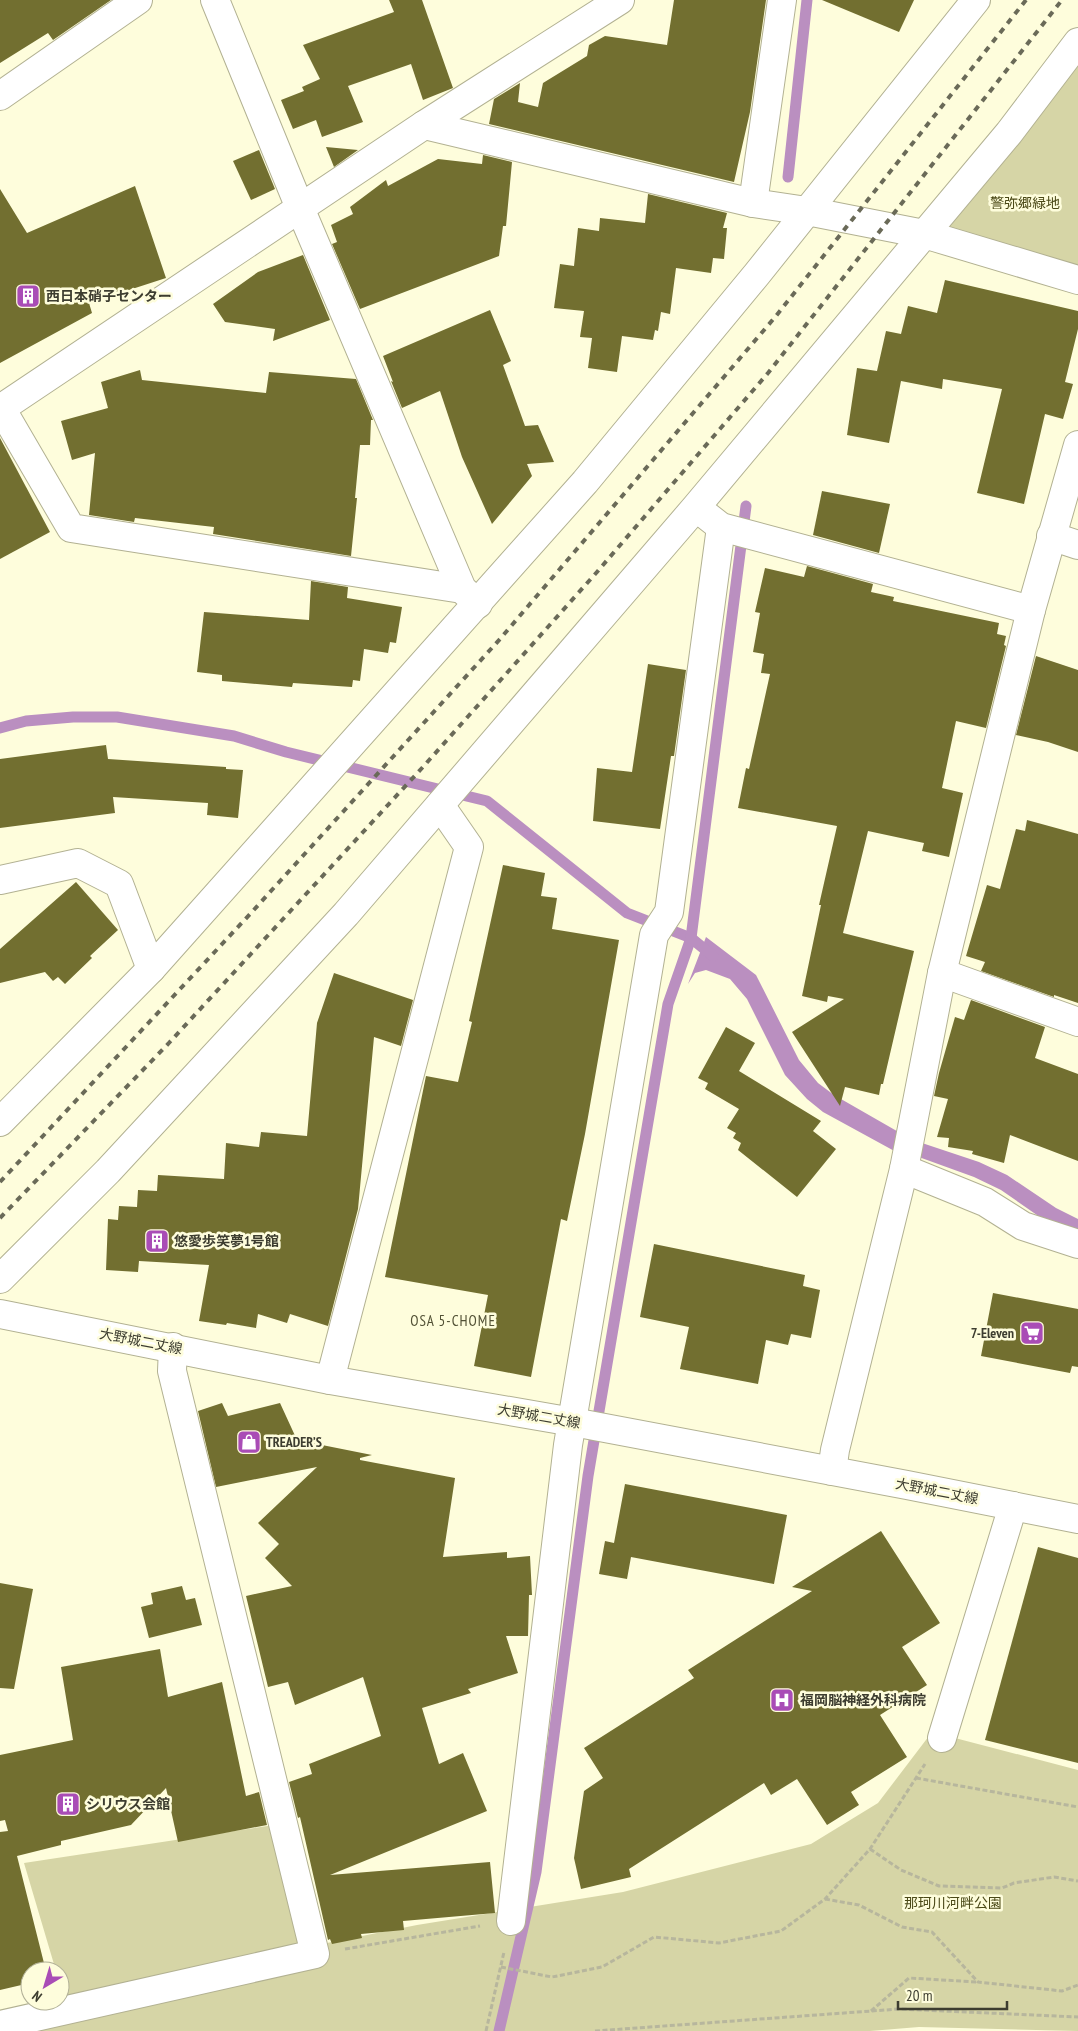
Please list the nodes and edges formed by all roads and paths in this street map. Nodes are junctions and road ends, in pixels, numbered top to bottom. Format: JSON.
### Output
{"nodes":[{"id":1,"x":138,"y":0,"type":"edge"},
{"id":2,"x":215,"y":0,"type":"edge"},
{"id":3,"x":620,"y":0,"type":"edge"},
{"id":4,"x":782,"y":0,"type":"edge"},
{"id":5,"x":976,"y":0,"type":"edge"},
{"id":6,"x":1078,"y":42,"type":"edge"},
{"id":7,"x":0,"y":96,"type":"edge"},
{"id":8,"x":424,"y":125,"type":"junction"},
{"id":9,"x":753,"y":203,"type":"junction"},
{"id":10,"x":300,"y":208,"type":"junction"},
{"id":11,"x":807,"y":211,"type":"junction"},
{"id":12,"x":924,"y":234,"type":"junction"},
{"id":13,"x":1078,"y":280,"type":"edge"},
{"id":14,"x":1,"y":409,"type":"edge"},
{"id":15,"x":1078,"y":445,"type":"edge"},
{"id":16,"x":696,"y":507,"type":"junction"},
{"id":17,"x":721,"y":527,"type":"junction"},
{"id":18,"x":1051,"y":536,"type":"junction"},
{"id":19,"x":1078,"y":545,"type":"edge"},
{"id":20,"x":470,"y":596,"type":"junction"},
{"id":21,"x":1031,"y":610,"type":"junction"},
{"id":22,"x":440,"y":806,"type":"junction"},
{"id":23,"x":0,"y":880,"type":"edge"},
{"id":24,"x":151,"y":969,"type":"junction"},
{"id":25,"x":942,"y":973,"type":"junction"},
{"id":26,"x":1078,"y":1022,"type":"edge"},
{"id":27,"x":0,"y":1122,"type":"edge"},
{"id":28,"x":904,"y":1169,"type":"junction"},
{"id":29,"x":1078,"y":1244,"type":"edge"},
{"id":30,"x":0,"y":1279,"type":"edge"},
{"id":31,"x":0,"y":1314,"type":"edge"},
{"id":32,"x":173,"y":1347,"type":"junction"},
{"id":33,"x":330,"y":1380,"type":"junction"},
{"id":34,"x":573,"y":1422,"type":"junction"},
{"id":35,"x":832,"y":1471,"type":"junction"},
{"id":36,"x":1013,"y":1506,"type":"junction"},
{"id":37,"x":1078,"y":1519,"type":"edge"},
{"id":38,"x":942,"y":1738,"type":"dead end"},
{"id":39,"x":1078,"y":1807,"type":"edge"},
{"id":40,"x":870,"y":1849,"type":"junction"},
{"id":41,"x":1078,"y":1881,"type":"edge"},
{"id":42,"x":825,"y":1899,"type":"junction"},
{"id":43,"x":511,"y":1921,"type":"junction"},
{"id":44,"x":315,"y":1954,"type":"junction"},
{"id":45,"x":501,"y":1967,"type":"junction"},
{"id":46,"x":978,"y":1982,"type":"junction"},
{"id":47,"x":1078,"y":1985,"type":"edge"},
{"id":48,"x":870,"y":2011,"type":"junction"},
{"id":49,"x":1078,"y":2017,"type":"edge"},
{"id":50,"x":0,"y":2025,"type":"edge"},
{"id":51,"x":486,"y":2031,"type":"edge"},
{"id":52,"x":595,"y":2031,"type":"edge"}],
"edges":[{"from":1,"to":7,"type":"street"},
{"from":2,"to":10,"type":"street"},
{"from":3,"to":8,"type":"street"},
{"from":4,"to":9,"type":"street"},
{"from":5,"to":11,"type":"street"},
{"from":6,"to":12,"type":"street"},
{"from":8,"to":9,"type":"street"},
{"from":8,"to":10,"type":"street"},
{"from":9,"to":11,"type":"street"},
{"from":10,"to":14,"type":"street"},
{"from":10,"to":20,"type":"street"},
{"from":11,"to":12,"type":"street"},
{"from":11,"to":20,"type":"street"},
{"from":12,"to":13,"type":"street"},
{"from":12,"to":16,"type":"street"},
{"from":14,"to":20,"type":"street"},
{"from":15,"to":18,"type":"street"},
{"from":16,"to":17,"type":"street"},
{"from":16,"to":22,"type":"street"},
{"from":17,"to":21,"type":"street"},
{"from":17,"to":34,"type":"street"},
{"from":18,"to":19,"type":"street"},
{"from":18,"to":21,"type":"street"},
{"from":20,"to":24,"type":"street"},
{"from":21,"to":25,"type":"street"},
{"from":22,"to":30,"type":"street"},
{"from":22,"to":33,"type":"street"},
{"from":23,"to":24,"type":"street"},
{"from":24,"to":27,"type":"street"},
{"from":25,"to":26,"type":"street"},
{"from":25,"to":28,"type":"street"},
{"from":28,"to":29,"type":"street"},
{"from":28,"to":35,"type":"street"},
{"from":31,"to":32,"type":"street","name":"大野城二丈線"},
{"from":32,"to":33,"type":"street","name":"大野城二丈線"},
{"from":32,"to":44,"type":"street"},
{"from":33,"to":34,"type":"street","name":"大野城二丈線"},
{"from":34,"to":35,"type":"street","name":"大野城二丈線"},
{"from":34,"to":43,"type":"street"},
{"from":35,"to":36,"type":"street","name":"大野城二丈線"},
{"from":36,"to":37,"type":"street","name":"大野城二丈線"},
{"from":36,"to":38,"type":"street"},
{"from":39,"to":40,"type":"path"},
{"from":40,"to":41,"type":"path"},
{"from":40,"to":42,"type":"path"},
{"from":42,"to":45,"type":"path"},
{"from":42,"to":46,"type":"path"},
{"from":43,"to":44,"type":"path"},
{"from":43,"to":45,"type":"path"},
{"from":44,"to":50,"type":"street"},
{"from":45,"to":51,"type":"path"},
{"from":46,"to":47,"type":"path"},
{"from":46,"to":48,"type":"path"},
{"from":48,"to":49,"type":"path"},
{"from":48,"to":52,"type":"path"}]}
